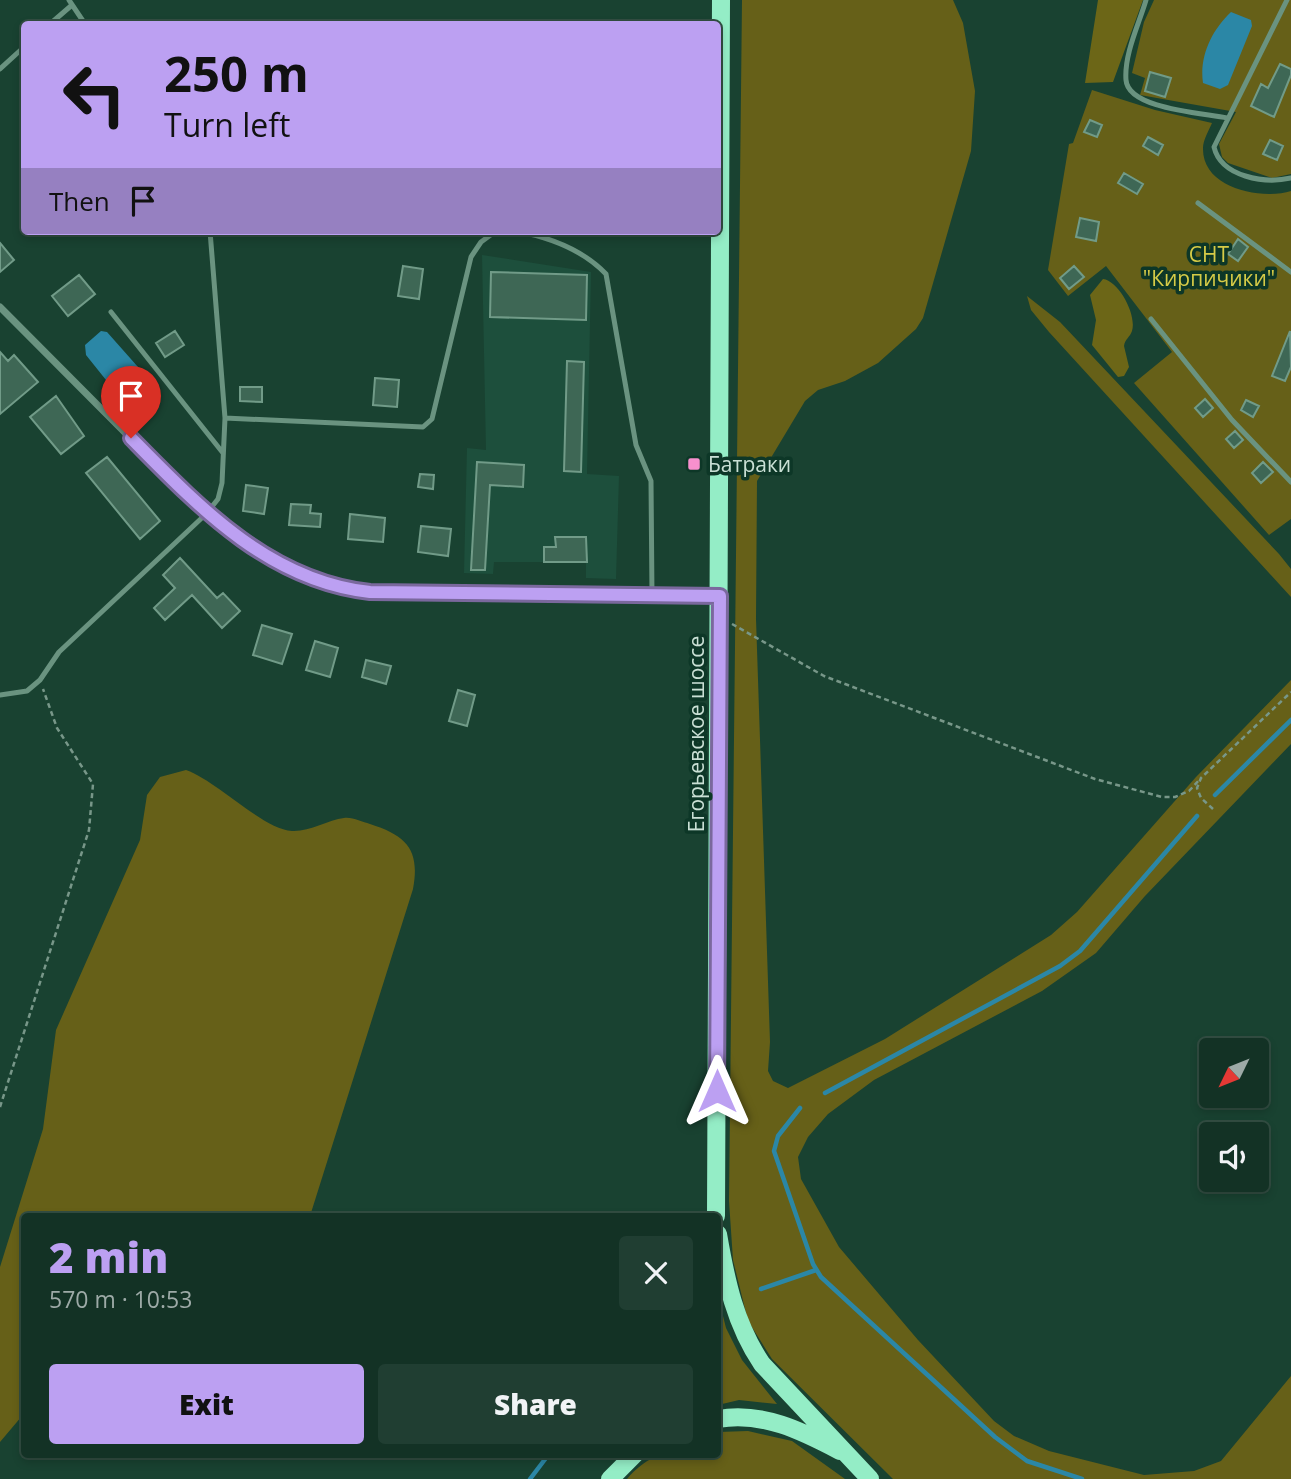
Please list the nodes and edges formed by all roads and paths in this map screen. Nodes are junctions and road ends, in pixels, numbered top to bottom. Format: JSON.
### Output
{"nodes":[{"id":1,"x":721,"y":0,"type":"edge"},
{"id":2,"x":1146,"y":0,"type":"edge"},
{"id":3,"x":1287,"y":0,"type":"edge"},
{"id":4,"x":71,"y":3,"type":"edge"},
{"id":5,"x":53,"y":21,"type":"edge"},
{"id":6,"x":83,"y":21,"type":"edge"},
{"id":7,"x":721,"y":21,"type":"edge"},
{"id":8,"x":21,"y":50,"type":"edge"},
{"id":9,"x":0,"y":69,"type":"edge"},
{"id":10,"x":1227,"y":118,"type":"junction"},
{"id":11,"x":1291,"y":178,"type":"edge"},
{"id":12,"x":1198,"y":203,"type":"dead end"},
{"id":13,"x":210,"y":235,"type":"edge"},
{"id":14,"x":491,"y":235,"type":"edge"},
{"id":15,"x":534,"y":235,"type":"edge"},
{"id":16,"x":721,"y":235,"type":"edge"},
{"id":17,"x":1291,"y":272,"type":"edge"},
{"id":18,"x":0,"y":307,"type":"edge"},
{"id":19,"x":111,"y":312,"type":"dead end"},
{"id":20,"x":1152,"y":319,"type":"dead end"},
{"id":21,"x":225,"y":418,"type":"junction"},
{"id":22,"x":223,"y":453,"type":"junction"},
{"id":23,"x":1291,"y":482,"type":"edge"},
{"id":24,"x":206,"y":514,"type":"junction"},
{"id":25,"x":652,"y":595,"type":"junction"},
{"id":26,"x":720,"y":596,"type":"junction"},
{"id":27,"x":720,"y":617,"type":"junction"},
{"id":28,"x":40,"y":680,"type":"junction"},
{"id":29,"x":1291,"y":692,"type":"edge"},
{"id":30,"x":0,"y":695,"type":"edge"},
{"id":31,"x":1201,"y":778,"type":"junction"},
{"id":32,"x":1213,"y":809,"type":"dead end"},
{"id":33,"x":0,"y":1107,"type":"edge"},
{"id":34,"x":716,"y":1213,"type":"edge"},
{"id":35,"x":721,"y":1252,"type":"edge"},
{"id":36,"x":721,"y":1419,"type":"edge"},
{"id":37,"x":843,"y":1453,"type":"junction"},
{"id":38,"x":615,"y":1458,"type":"edge"},
{"id":39,"x":631,"y":1458,"type":"edge"},
{"id":40,"x":604,"y":1479,"type":"edge"},
{"id":41,"x":610,"y":1479,"type":"edge"},
{"id":42,"x":870,"y":1479,"type":"edge"}],
"edges":[{"from":1,"to":7,"type":"main road","name":"Егорьевское шоссе"},
{"from":2,"to":10,"type":"lane"},
{"from":3,"to":10,"type":"lane"},
{"from":4,"to":5,"type":"lane"},
{"from":4,"to":6,"type":"lane"},
{"from":8,"to":9,"type":"lane"},
{"from":10,"to":11,"type":"lane"},
{"from":12,"to":17,"type":"lane"},
{"from":13,"to":21,"type":"lane"},
{"from":14,"to":21,"type":"lane"},
{"from":15,"to":25,"type":"lane"},
{"from":16,"to":26,"type":"main road","name":"Егорьевское шоссе"},
{"from":18,"to":24,"type":"street"},
{"from":19,"to":22,"type":"lane"},
{"from":20,"to":23,"type":"lane"},
{"from":21,"to":22,"type":"lane"},
{"from":22,"to":24,"type":"lane"},
{"from":24,"to":25,"type":"street"},
{"from":24,"to":28,"type":"lane"},
{"from":25,"to":26,"type":"street"},
{"from":26,"to":27,"type":"main road","name":"Егорьевское шоссе"},
{"from":27,"to":31,"type":"path"},
{"from":27,"to":34,"type":"main road","name":"Егорьевское шоссе"},
{"from":28,"to":30,"type":"lane"},
{"from":28,"to":33,"type":"path"},
{"from":29,"to":31,"type":"path"},
{"from":31,"to":32,"type":"path"},
{"from":35,"to":37,"type":"main road"},
{"from":36,"to":37,"type":"main road"},
{"from":37,"to":42,"type":"main road"},
{"from":38,"to":40,"type":"main road"},
{"from":39,"to":41,"type":"main road"}]}
